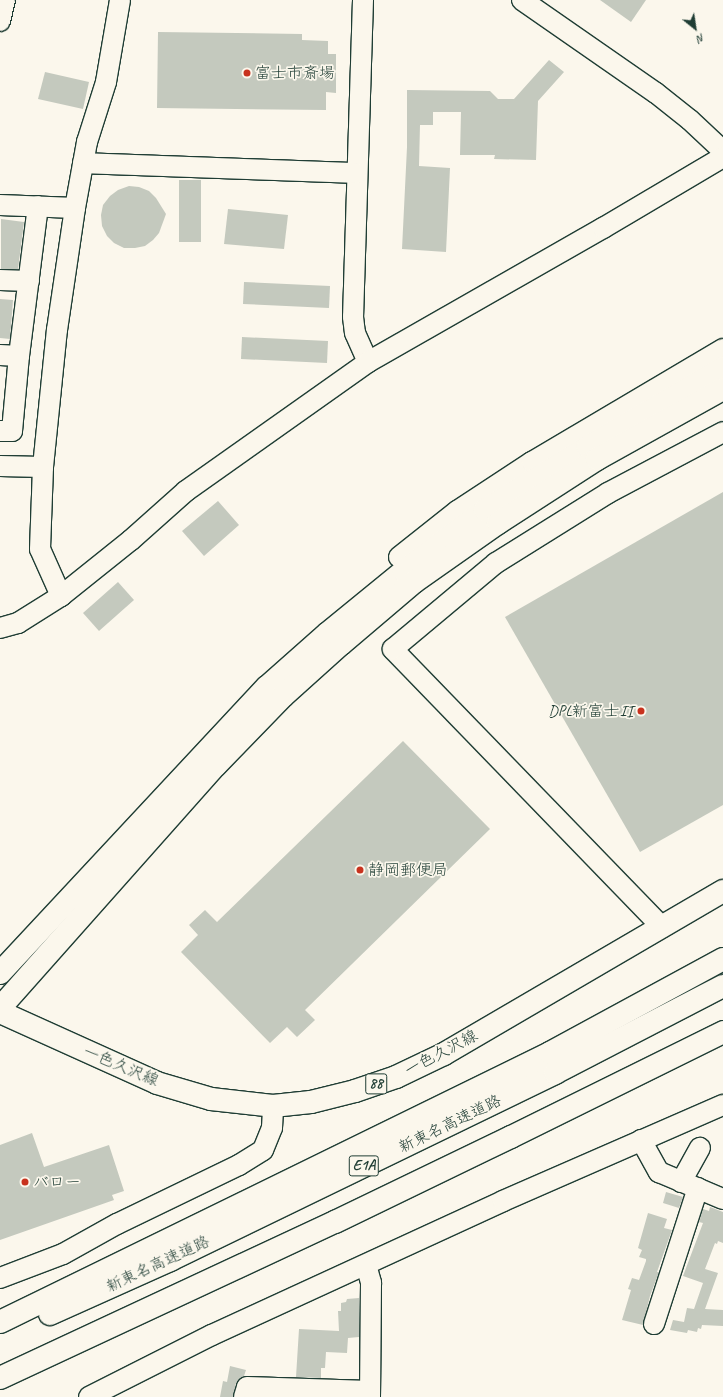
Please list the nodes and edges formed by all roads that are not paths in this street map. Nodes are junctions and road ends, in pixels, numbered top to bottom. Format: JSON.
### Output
{"nodes":[{"id":1,"x":5,"y":0,"type":"edge"},
{"id":2,"x":120,"y":0,"type":"edge"},
{"id":3,"x":363,"y":0,"type":"edge"},
{"id":4,"x":522,"y":0,"type":"edge"},
{"id":5,"x":0,"y":21,"type":"edge"},
{"id":6,"x":723,"y":151,"type":"edge"},
{"id":7,"x":723,"y":157,"type":"edge"},
{"id":8,"x":83,"y":163,"type":"junction"},
{"id":9,"x":356,"y":173,"type":"junction"},
{"id":10,"x":0,"y":205,"type":"edge"},
{"id":11,"x":38,"y":206,"type":"junction"},
{"id":12,"x":75,"y":208,"type":"junction"},
{"id":13,"x":0,"y":280,"type":"edge"},
{"id":14,"x":29,"y":281,"type":"junction"},
{"id":15,"x":723,"y":349,"type":"edge"},
{"id":16,"x":9,"y":356,"type":"edge"},
{"id":17,"x":368,"y":362,"type":"junction"},
{"id":18,"x":723,"y":368,"type":"edge"},
{"id":19,"x":723,"y":389,"type":"edge"},
{"id":20,"x":0,"y":431,"type":"edge"},
{"id":21,"x":723,"y":432,"type":"edge"},
{"id":22,"x":0,"y":466,"type":"edge"},
{"id":23,"x":43,"y":468,"type":"junction"},
{"id":24,"x":399,"y":557,"type":"dead end"},
{"id":25,"x":62,"y":596,"type":"junction"},
{"id":26,"x":0,"y":628,"type":"edge"},
{"id":27,"x":723,"y":891,"type":"edge"},
{"id":28,"x":662,"y":927,"type":"junction"},
{"id":29,"x":723,"y":959,"type":"edge"},
{"id":30,"x":0,"y":973,"type":"edge"},
{"id":31,"x":723,"y":986,"type":"edge"},
{"id":32,"x":0,"y":1008,"type":"edge"},
{"id":33,"x":0,"y":1012,"type":"edge"},
{"id":34,"x":723,"y":1032,"type":"edge"},
{"id":35,"x":723,"y":1105,"type":"edge"},
{"id":36,"x":273,"y":1106,"type":"junction"},
{"id":37,"x":641,"y":1140,"type":"junction"},
{"id":38,"x":700,"y":1148,"type":"dead end"},
{"id":39,"x":690,"y":1185,"type":"junction"},
{"id":40,"x":723,"y":1199,"type":"edge"},
{"id":41,"x":366,"y":1265,"type":"junction"},
{"id":42,"x":0,"y":1278,"type":"edge"},
{"id":43,"x":0,"y":1322,"type":"edge"},
{"id":44,"x":654,"y":1324,"type":"dead end"},
{"id":45,"x":0,"y":1337,"type":"edge"},
{"id":46,"x":0,"y":1378,"type":"edge"},
{"id":47,"x":370,"y":1394,"type":"edge"},
{"id":48,"x":89,"y":1397,"type":"edge"},
{"id":49,"x":244,"y":1397,"type":"edge"}],
"edges":[{"from":1,"to":5,"type":"street"},
{"from":2,"to":8,"type":"street"},
{"from":3,"to":9,"type":"street"},
{"from":4,"to":6,"type":"street"},
{"from":7,"to":17,"type":"street"},
{"from":8,"to":9,"type":"street"},
{"from":8,"to":12,"type":"street"},
{"from":9,"to":17,"type":"street"},
{"from":10,"to":11,"type":"street"},
{"from":11,"to":12,"type":"street"},
{"from":11,"to":14,"type":"street"},
{"from":12,"to":23,"type":"street"},
{"from":13,"to":14,"type":"street"},
{"from":14,"to":16,"type":"street"},
{"from":15,"to":24,"type":"street"},
{"from":16,"to":20,"type":"street"},
{"from":17,"to":25,"type":"street"},
{"from":18,"to":30,"type":"main road"},
{"from":19,"to":32,"type":"main road"},
{"from":21,"to":28,"type":"street"},
{"from":22,"to":23,"type":"street"},
{"from":23,"to":25,"type":"street"},
{"from":25,"to":26,"type":"street"},
{"from":27,"to":28,"type":"main road","name":"一色久沢線","number":"88"},
{"from":28,"to":36,"type":"main road","name":"一色久沢線","number":"88"},
{"from":29,"to":43,"type":"main road"},
{"from":31,"to":45,"type":"main road","name":"新東名高速道路","number":"E1A"},
{"from":33,"to":36,"type":"main road","name":"一色久沢線","number":"88"},
{"from":34,"to":46,"type":"main road","number":"E1A"},
{"from":35,"to":37,"type":"street"},
{"from":36,"to":42,"type":"street"},
{"from":37,"to":39,"type":"street"},
{"from":37,"to":41,"type":"street"},
{"from":38,"to":39,"type":"street"},
{"from":39,"to":40,"type":"street"},
{"from":39,"to":44,"type":"street"},
{"from":41,"to":47,"type":"street"},
{"from":41,"to":48,"type":"street"},
{"from":47,"to":49,"type":"street"}]}
